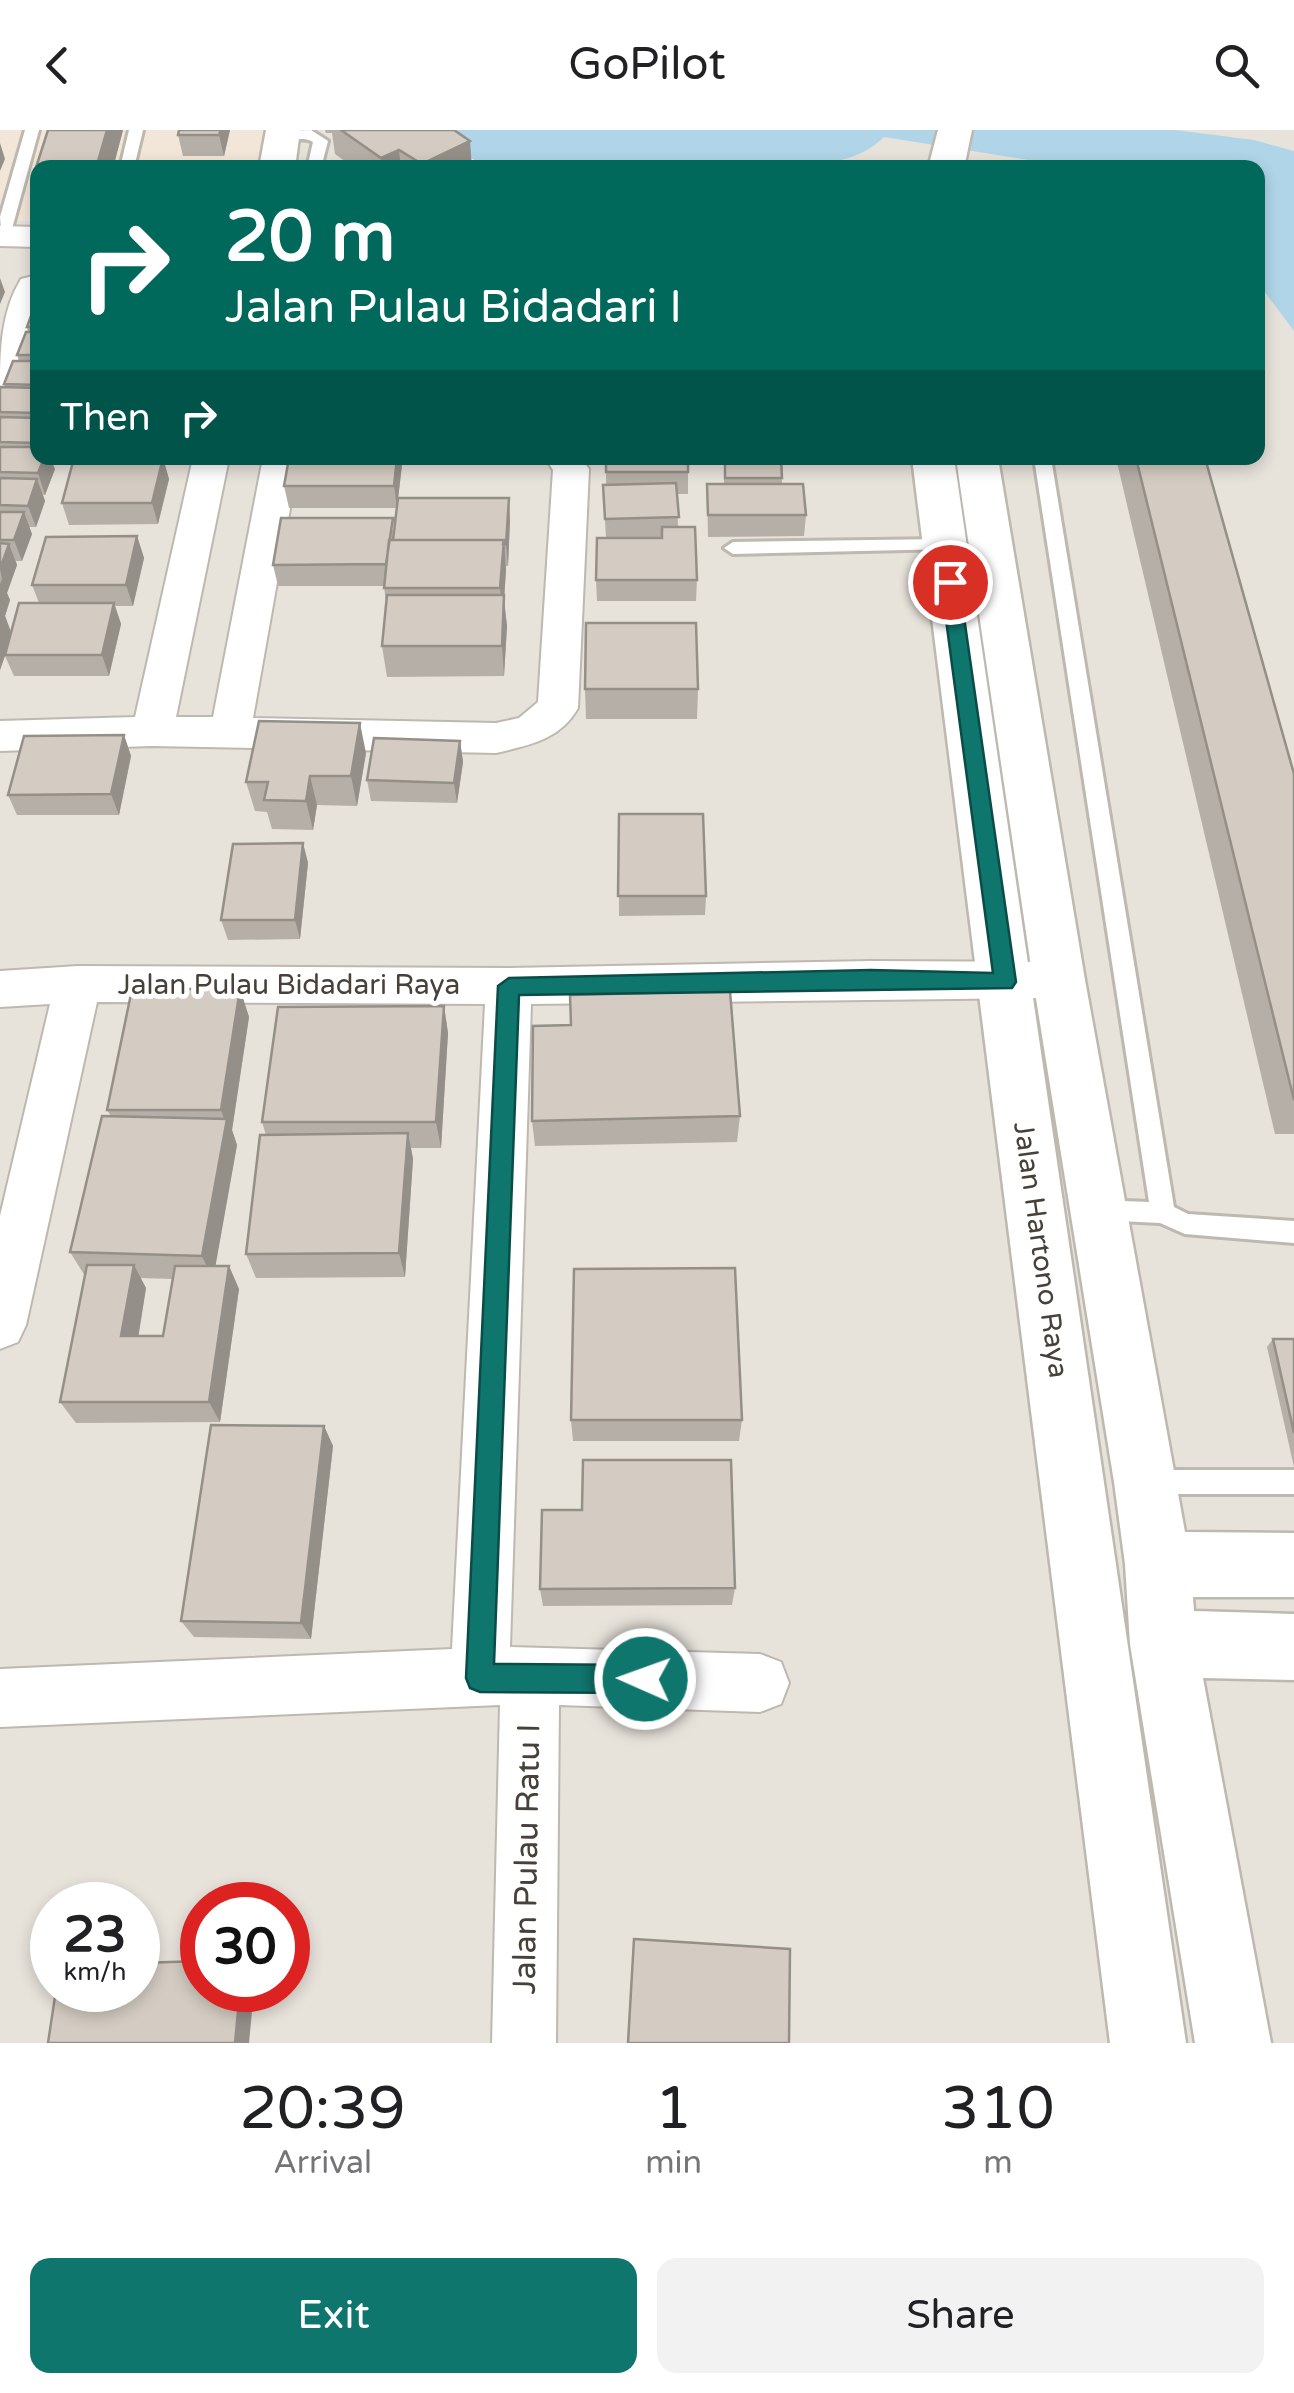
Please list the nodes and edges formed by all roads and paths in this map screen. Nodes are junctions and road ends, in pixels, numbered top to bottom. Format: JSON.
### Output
{"nodes":[{"id":1,"x":32,"y":130,"type":"edge"},
{"id":2,"x":136,"y":130,"type":"edge"},
{"id":3,"x":281,"y":144,"type":"edge"},
{"id":4,"x":129,"y":160,"type":"edge"},
{"id":5,"x":316,"y":160,"type":"edge"},
{"id":6,"x":1,"y":236,"type":"edge"},
{"id":7,"x":30,"y":237,"type":"edge"},
{"id":8,"x":24,"y":285,"type":"edge"},
{"id":9,"x":0,"y":382,"type":"edge"},
{"id":10,"x":209,"y":465,"type":"edge"},
{"id":11,"x":280,"y":465,"type":"edge"},
{"id":12,"x":568,"y":465,"type":"edge"},
{"id":13,"x":934,"y":465,"type":"edge"},
{"id":14,"x":978,"y":465,"type":"edge"},
{"id":15,"x":1043,"y":465,"type":"edge"},
{"id":16,"x":945,"y":545,"type":"junction"},
{"id":17,"x":733,"y":548,"type":"dead end"},
{"id":18,"x":152,"y":731,"type":"junction"},
{"id":19,"x":230,"y":733,"type":"junction"},
{"id":20,"x":0,"y":736,"type":"edge"},
{"id":21,"x":1032,"y":981,"type":"junction"},
{"id":22,"x":78,"y":984,"type":"junction"},
{"id":23,"x":509,"y":986,"type":"junction"},
{"id":24,"x":0,"y":989,"type":"edge"},
{"id":25,"x":1098,"y":1210,"type":"junction"},
{"id":26,"x":1163,"y":1213,"type":"junction"},
{"id":27,"x":1294,"y":1232,"type":"edge"},
{"id":28,"x":0,"y":1325,"type":"edge"},
{"id":29,"x":1146,"y":1482,"type":"junction"},
{"id":30,"x":1294,"y":1482,"type":"edge"},
{"id":31,"x":1158,"y":1564,"type":"junction"},
{"id":32,"x":1294,"y":1565,"type":"edge"},
{"id":33,"x":1163,"y":1644,"type":"junction"},
{"id":34,"x":1294,"y":1647,"type":"edge"},
{"id":35,"x":505,"y":1677,"type":"junction"},
{"id":36,"x":760,"y":1683,"type":"dead end"},
{"id":37,"x":1,"y":1701,"type":"edge"},
{"id":38,"x":524,"y":2043,"type":"edge"},
{"id":39,"x":1148,"y":2043,"type":"edge"},
{"id":40,"x":1233,"y":2043,"type":"edge"}],
"edges":[{"from":1,"to":6,"type":"lane"},
{"from":2,"to":4,"type":"lane"},
{"from":3,"to":5,"type":"lane"},
{"from":6,"to":7,"type":"street"},
{"from":8,"to":9,"type":"street"},
{"from":10,"to":18,"type":"street"},
{"from":11,"to":19,"type":"street"},
{"from":12,"to":19,"type":"street"},
{"from":13,"to":16,"type":"street","name":"Jalan Hartono Raya"},
{"from":14,"to":21,"type":"street","name":"Jalan Hartono Raya"},
{"from":15,"to":26,"type":"lane"},
{"from":16,"to":17,"type":"lane"},
{"from":16,"to":21,"type":"street","name":"Jalan Hartono Raya"},
{"from":18,"to":19,"type":"street"},
{"from":18,"to":20,"type":"street"},
{"from":21,"to":23,"type":"street","name":"Jalan Pulau Bidadari Raya"},
{"from":21,"to":25,"type":"street","name":"Jalan Hartono Raya"},
{"from":21,"to":39,"type":"street","name":"Jalan Hartono Raya"},
{"from":22,"to":23,"type":"street","name":"Jalan Pulau Bidadari Raya"},
{"from":22,"to":24,"type":"street","name":"Jalan Pulau Bidadari Raya"},
{"from":22,"to":28,"type":"street"},
{"from":23,"to":35,"type":"street","name":"Jalan Pulau Ratu I"},
{"from":25,"to":26,"type":"lane"},
{"from":25,"to":29,"type":"street","name":"Jalan Hartono Raya"},
{"from":26,"to":27,"type":"lane"},
{"from":29,"to":30,"type":"lane"},
{"from":29,"to":31,"type":"street","name":"Jalan Hartono Raya"},
{"from":31,"to":32,"type":"street"},
{"from":31,"to":33,"type":"street","name":"Jalan Hartono Raya"},
{"from":33,"to":34,"type":"street"},
{"from":33,"to":40,"type":"street","name":"Jalan Hartono Raya"},
{"from":35,"to":36,"type":"street"},
{"from":35,"to":37,"type":"street"},
{"from":35,"to":38,"type":"street","name":"Jalan Pulau Ratu I"}]}
